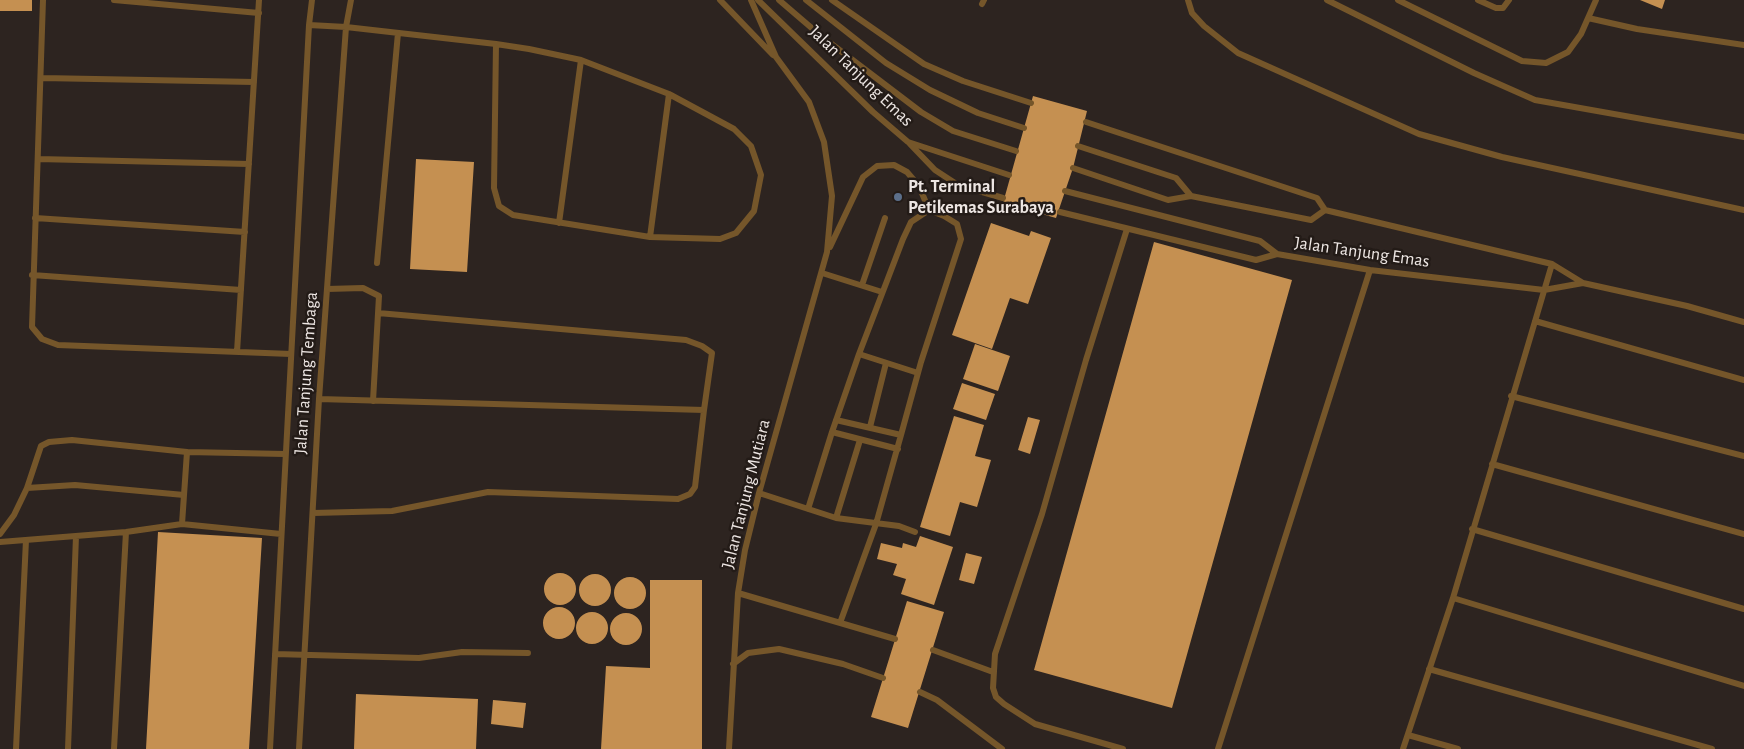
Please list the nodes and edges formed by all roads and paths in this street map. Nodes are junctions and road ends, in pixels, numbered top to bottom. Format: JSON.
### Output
{"nodes":[{"id":1,"x":43,"y":0,"type":"edge"},
{"id":2,"x":114,"y":0,"type":"edge"},
{"id":3,"x":259,"y":0,"type":"edge"},
{"id":4,"x":312,"y":0,"type":"edge"},
{"id":5,"x":351,"y":0,"type":"edge"},
{"id":6,"x":720,"y":0,"type":"edge"},
{"id":7,"x":751,"y":0,"type":"edge"},
{"id":8,"x":758,"y":0,"type":"edge"},
{"id":9,"x":779,"y":0,"type":"edge"},
{"id":10,"x":806,"y":0,"type":"edge"},
{"id":11,"x":832,"y":0,"type":"edge"},
{"id":12,"x":1188,"y":0,"type":"edge"},
{"id":13,"x":1327,"y":0,"type":"edge"},
{"id":14,"x":1398,"y":0,"type":"edge"},
{"id":15,"x":1478,"y":0,"type":"edge"},
{"id":16,"x":1510,"y":0,"type":"edge"},
{"id":17,"x":1596,"y":0,"type":"edge"},
{"id":18,"x":1406,"y":2,"type":"edge"},
{"id":19,"x":259,"y":13,"type":"junction"},
{"id":20,"x":1588,"y":18,"type":"junction"},
{"id":21,"x":309,"y":25,"type":"junction"},
{"id":22,"x":346,"y":27,"type":"junction"},
{"id":23,"x":398,"y":33,"type":"junction"},
{"id":24,"x":496,"y":44,"type":"junction"},
{"id":25,"x":1744,"y":45,"type":"edge"},
{"id":26,"x":776,"y":57,"type":"junction"},
{"id":27,"x":582,"y":60,"type":"junction"},
{"id":28,"x":42,"y":78,"type":"junction"},
{"id":29,"x":254,"y":82,"type":"junction"},
{"id":30,"x":669,"y":94,"type":"junction"},
{"id":31,"x":1031,"y":103,"type":"dead end"},
{"id":32,"x":1086,"y":122,"type":"dead end"},
{"id":33,"x":1024,"y":128,"type":"dead end"},
{"id":34,"x":1744,"y":137,"type":"edge"},
{"id":35,"x":908,"y":142,"type":"junction"},
{"id":36,"x":1078,"y":146,"type":"dead end"},
{"id":37,"x":1016,"y":151,"type":"dead end"},
{"id":38,"x":38,"y":159,"type":"junction"},
{"id":39,"x":249,"y":164,"type":"junction"},
{"id":40,"x":1073,"y":168,"type":"dead end"},
{"id":41,"x":1009,"y":175,"type":"dead end"},
{"id":42,"x":1065,"y":191,"type":"dead end"},
{"id":43,"x":1191,"y":196,"type":"junction"},
{"id":44,"x":1003,"y":198,"type":"dead end"},
{"id":45,"x":929,"y":210,"type":"junction"},
{"id":46,"x":1325,"y":210,"type":"junction"},
{"id":47,"x":1744,"y":210,"type":"edge"},
{"id":48,"x":1060,"y":212,"type":"dead end"},
{"id":49,"x":35,"y":218,"type":"junction"},
{"id":50,"x":884,"y":218,"type":"dead end"},
{"id":51,"x":559,"y":223,"type":"junction"},
{"id":52,"x":1127,"y":228,"type":"junction"},
{"id":53,"x":245,"y":232,"type":"junction"},
{"id":54,"x":650,"y":237,"type":"junction"},
{"id":55,"x":827,"y":252,"type":"junction"},
{"id":56,"x":1277,"y":254,"type":"junction"},
{"id":57,"x":377,"y":263,"type":"dead end"},
{"id":58,"x":1552,"y":264,"type":"junction"},
{"id":59,"x":1370,"y":270,"type":"junction"},
{"id":60,"x":822,"y":273,"type":"junction"},
{"id":61,"x":32,"y":275,"type":"junction"},
{"id":62,"x":1583,"y":283,"type":"junction"},
{"id":63,"x":862,"y":286,"type":"junction"},
{"id":64,"x":327,"y":289,"type":"junction"},
{"id":65,"x":241,"y":290,"type":"junction"},
{"id":66,"x":1544,"y":290,"type":"junction"},
{"id":67,"x":882,"y":292,"type":"junction"},
{"id":68,"x":378,"y":313,"type":"junction"},
{"id":69,"x":1535,"y":321,"type":"junction"},
{"id":70,"x":1744,"y":322,"type":"edge"},
{"id":71,"x":237,"y":352,"type":"junction"},
{"id":72,"x":291,"y":354,"type":"junction"},
{"id":73,"x":859,"y":354,"type":"junction"},
{"id":74,"x":886,"y":363,"type":"junction"},
{"id":75,"x":918,"y":373,"type":"junction"},
{"id":76,"x":1744,"y":380,"type":"edge"},
{"id":77,"x":1511,"y":396,"type":"junction"},
{"id":78,"x":319,"y":399,"type":"junction"},
{"id":79,"x":373,"y":401,"type":"junction"},
{"id":80,"x":704,"y":410,"type":"junction"},
{"id":81,"x":836,"y":420,"type":"junction"},
{"id":82,"x":870,"y":427,"type":"junction"},
{"id":83,"x":832,"y":432,"type":"junction"},
{"id":84,"x":901,"y":435,"type":"junction"},
{"id":85,"x":860,"y":440,"type":"junction"},
{"id":86,"x":898,"y":449,"type":"junction"},
{"id":87,"x":188,"y":452,"type":"junction"},
{"id":88,"x":285,"y":454,"type":"junction"},
{"id":89,"x":1744,"y":456,"type":"edge"},
{"id":90,"x":1492,"y":464,"type":"junction"},
{"id":91,"x":27,"y":488,"type":"junction"},
{"id":92,"x":759,"y":493,"type":"junction"},
{"id":93,"x":184,"y":495,"type":"junction"},
{"id":94,"x":808,"y":509,"type":"junction"},
{"id":95,"x":313,"y":514,"type":"junction"},
{"id":96,"x":836,"y":518,"type":"junction"},
{"id":97,"x":182,"y":524,"type":"junction"},
{"id":98,"x":876,"y":524,"type":"junction"},
{"id":99,"x":1472,"y":529,"type":"junction"},
{"id":100,"x":126,"y":532,"type":"junction"},
{"id":101,"x":915,"y":532,"type":"dead end"},
{"id":102,"x":0,"y":534,"type":"edge"},
{"id":103,"x":281,"y":534,"type":"junction"},
{"id":104,"x":1744,"y":534,"type":"edge"},
{"id":105,"x":76,"y":536,"type":"junction"},
{"id":106,"x":26,"y":540,"type":"junction"},
{"id":107,"x":0,"y":542,"type":"edge"},
{"id":108,"x":738,"y":593,"type":"junction"},
{"id":109,"x":1453,"y":598,"type":"junction"},
{"id":110,"x":1744,"y":609,"type":"edge"},
{"id":111,"x":840,"y":623,"type":"junction"},
{"id":112,"x":896,"y":639,"type":"dead end"},
{"id":113,"x":933,"y":650,"type":"dead end"},
{"id":114,"x":528,"y":653,"type":"dead end"},
{"id":115,"x":275,"y":654,"type":"junction"},
{"id":116,"x":305,"y":655,"type":"junction"},
{"id":117,"x":732,"y":664,"type":"junction"},
{"id":118,"x":1429,"y":669,"type":"junction"},
{"id":119,"x":993,"y":672,"type":"junction"},
{"id":120,"x":883,"y":678,"type":"dead end"},
{"id":121,"x":1744,"y":686,"type":"edge"},
{"id":122,"x":920,"y":692,"type":"dead end"},
{"id":123,"x":1408,"y":735,"type":"junction"},
{"id":124,"x":16,"y":749,"type":"edge"},
{"id":125,"x":68,"y":749,"type":"edge"},
{"id":126,"x":114,"y":749,"type":"edge"},
{"id":127,"x":270,"y":749,"type":"edge"},
{"id":128,"x":299,"y":749,"type":"edge"},
{"id":129,"x":729,"y":749,"type":"edge"},
{"id":130,"x":1002,"y":749,"type":"edge"},
{"id":131,"x":1123,"y":749,"type":"edge"},
{"id":132,"x":1218,"y":749,"type":"edge"},
{"id":133,"x":1403,"y":749,"type":"edge"},
{"id":134,"x":1458,"y":749,"type":"edge"},
{"id":135,"x":1712,"y":749,"type":"edge"}],
"edges":[{"from":1,"to":28,"type":"lane"},
{"from":2,"to":19,"type":"lane"},
{"from":3,"to":19,"type":"lane"},
{"from":4,"to":21,"type":"lane","name":"Jalan Tanjung Tembaga"},
{"from":5,"to":22,"type":"lane","name":"Jalan Tanjung Tembaga"},
{"from":6,"to":26,"type":"lane"},
{"from":7,"to":26,"type":"lane","name":"Jalan Tanjung Mutiara"},
{"from":8,"to":35,"type":"lane","name":"Jalan Tanjung Emas"},
{"from":9,"to":37,"type":"lane","name":"Jalan Tanjung Emas"},
{"from":10,"to":33,"type":"lane"},
{"from":11,"to":31,"type":"lane"},
{"from":12,"to":47,"type":"lane"},
{"from":13,"to":34,"type":"lane"},
{"from":14,"to":18,"type":"lane"},
{"from":15,"to":16,"type":"lane"},
{"from":17,"to":20,"type":"lane"},
{"from":18,"to":20,"type":"lane"},
{"from":19,"to":29,"type":"lane"},
{"from":20,"to":25,"type":"lane"},
{"from":21,"to":22,"type":"lane"},
{"from":21,"to":72,"type":"lane","name":"Jalan Tanjung Tembaga"},
{"from":22,"to":23,"type":"lane"},
{"from":22,"to":64,"type":"lane","name":"Jalan Tanjung Tembaga"},
{"from":23,"to":24,"type":"lane"},
{"from":23,"to":57,"type":"lane"},
{"from":24,"to":27,"type":"lane"},
{"from":24,"to":51,"type":"lane"},
{"from":26,"to":55,"type":"lane","name":"Jalan Tanjung Mutiara"},
{"from":27,"to":30,"type":"lane"},
{"from":27,"to":51,"type":"lane"},
{"from":28,"to":29,"type":"lane"},
{"from":28,"to":38,"type":"lane"},
{"from":29,"to":39,"type":"lane"},
{"from":30,"to":54,"type":"lane"},
{"from":30,"to":54,"type":"lane"},
{"from":32,"to":46,"type":"lane"},
{"from":35,"to":41,"type":"lane","name":"Jalan Tanjung Emas"},
{"from":35,"to":44,"type":"lane"},
{"from":36,"to":43,"type":"lane"},
{"from":38,"to":39,"type":"lane"},
{"from":38,"to":49,"type":"lane"},
{"from":39,"to":53,"type":"lane"},
{"from":40,"to":43,"type":"lane"},
{"from":42,"to":56,"type":"lane","name":"Jalan Tanjung Emas"},
{"from":43,"to":46,"type":"lane"},
{"from":45,"to":55,"type":"lane","name":"Jalan Tanjung Mutiara"},
{"from":45,"to":67,"type":"lane"},
{"from":45,"to":75,"type":"lane"},
{"from":46,"to":58,"type":"lane"},
{"from":48,"to":52,"type":"lane"},
{"from":49,"to":53,"type":"lane"},
{"from":49,"to":61,"type":"lane"},
{"from":50,"to":63,"type":"lane"},
{"from":51,"to":54,"type":"lane"},
{"from":52,"to":56,"type":"lane"},
{"from":52,"to":119,"type":"lane"},
{"from":53,"to":65,"type":"lane"},
{"from":55,"to":60,"type":"lane","name":"Jalan Tanjung Mutiara"},
{"from":56,"to":59,"type":"lane","name":"Jalan Tanjung Emas"},
{"from":58,"to":62,"type":"lane"},
{"from":58,"to":66,"type":"lane"},
{"from":59,"to":66,"type":"lane","name":"Jalan Tanjung Emas"},
{"from":59,"to":132,"type":"lane"},
{"from":60,"to":63,"type":"lane"},
{"from":60,"to":92,"type":"lane","name":"Jalan Tanjung Mutiara"},
{"from":61,"to":65,"type":"lane"},
{"from":61,"to":71,"type":"lane"},
{"from":62,"to":66,"type":"lane","name":"Jalan Tanjung Emas"},
{"from":62,"to":70,"type":"lane"},
{"from":63,"to":67,"type":"lane"},
{"from":64,"to":68,"type":"lane"},
{"from":64,"to":78,"type":"lane","name":"Jalan Tanjung Tembaga"},
{"from":65,"to":71,"type":"lane"},
{"from":66,"to":69,"type":"lane"},
{"from":67,"to":73,"type":"lane"},
{"from":68,"to":79,"type":"lane"},
{"from":68,"to":80,"type":"lane"},
{"from":69,"to":76,"type":"lane"},
{"from":69,"to":77,"type":"lane"},
{"from":71,"to":72,"type":"lane"},
{"from":72,"to":88,"type":"lane","name":"Jalan Tanjung Tembaga"},
{"from":73,"to":74,"type":"lane"},
{"from":73,"to":81,"type":"lane"},
{"from":74,"to":75,"type":"lane"},
{"from":74,"to":82,"type":"lane"},
{"from":75,"to":84,"type":"lane"},
{"from":77,"to":89,"type":"lane"},
{"from":77,"to":90,"type":"lane"},
{"from":78,"to":79,"type":"lane"},
{"from":78,"to":95,"type":"lane","name":"Jalan Tanjung Tembaga"},
{"from":79,"to":80,"type":"lane"},
{"from":80,"to":95,"type":"lane"},
{"from":81,"to":82,"type":"lane"},
{"from":81,"to":83,"type":"lane"},
{"from":82,"to":84,"type":"lane"},
{"from":83,"to":85,"type":"lane"},
{"from":83,"to":94,"type":"lane"},
{"from":84,"to":86,"type":"lane"},
{"from":85,"to":86,"type":"lane"},
{"from":85,"to":96,"type":"lane"},
{"from":86,"to":98,"type":"lane"},
{"from":87,"to":88,"type":"lane"},
{"from":87,"to":91,"type":"lane"},
{"from":87,"to":93,"type":"lane"},
{"from":88,"to":103,"type":"lane","name":"Jalan Tanjung Tembaga"},
{"from":90,"to":99,"type":"lane"},
{"from":90,"to":104,"type":"lane"},
{"from":91,"to":93,"type":"lane"},
{"from":91,"to":102,"type":"lane"},
{"from":92,"to":94,"type":"lane"},
{"from":92,"to":108,"type":"lane","name":"Jalan Tanjung Mutiara"},
{"from":93,"to":97,"type":"lane"},
{"from":94,"to":96,"type":"lane"},
{"from":95,"to":116,"type":"lane","name":"Jalan Tanjung Tembaga"},
{"from":96,"to":98,"type":"lane"},
{"from":97,"to":100,"type":"lane"},
{"from":97,"to":103,"type":"lane"},
{"from":98,"to":101,"type":"lane"},
{"from":98,"to":111,"type":"lane"},
{"from":99,"to":109,"type":"lane"},
{"from":99,"to":110,"type":"lane"},
{"from":100,"to":105,"type":"lane"},
{"from":100,"to":126,"type":"lane"},
{"from":103,"to":115,"type":"lane","name":"Jalan Tanjung Tembaga"},
{"from":105,"to":106,"type":"lane"},
{"from":105,"to":125,"type":"lane"},
{"from":106,"to":107,"type":"lane"},
{"from":106,"to":124,"type":"lane"},
{"from":108,"to":111,"type":"lane"},
{"from":108,"to":117,"type":"lane","name":"Jalan Tanjung Mutiara"},
{"from":109,"to":118,"type":"lane"},
{"from":109,"to":121,"type":"lane"},
{"from":111,"to":112,"type":"lane"},
{"from":113,"to":119,"type":"lane"},
{"from":114,"to":116,"type":"lane"},
{"from":115,"to":116,"type":"lane"},
{"from":115,"to":127,"type":"lane","name":"Jalan Tanjung Tembaga"},
{"from":116,"to":128,"type":"lane","name":"Jalan Tanjung Tembaga"},
{"from":117,"to":120,"type":"lane"},
{"from":117,"to":129,"type":"lane","name":"Jalan Tanjung Mutiara"},
{"from":118,"to":123,"type":"lane"},
{"from":118,"to":135,"type":"lane"},
{"from":119,"to":131,"type":"lane"},
{"from":122,"to":130,"type":"lane"},
{"from":123,"to":133,"type":"lane"},
{"from":123,"to":134,"type":"lane"}]}
